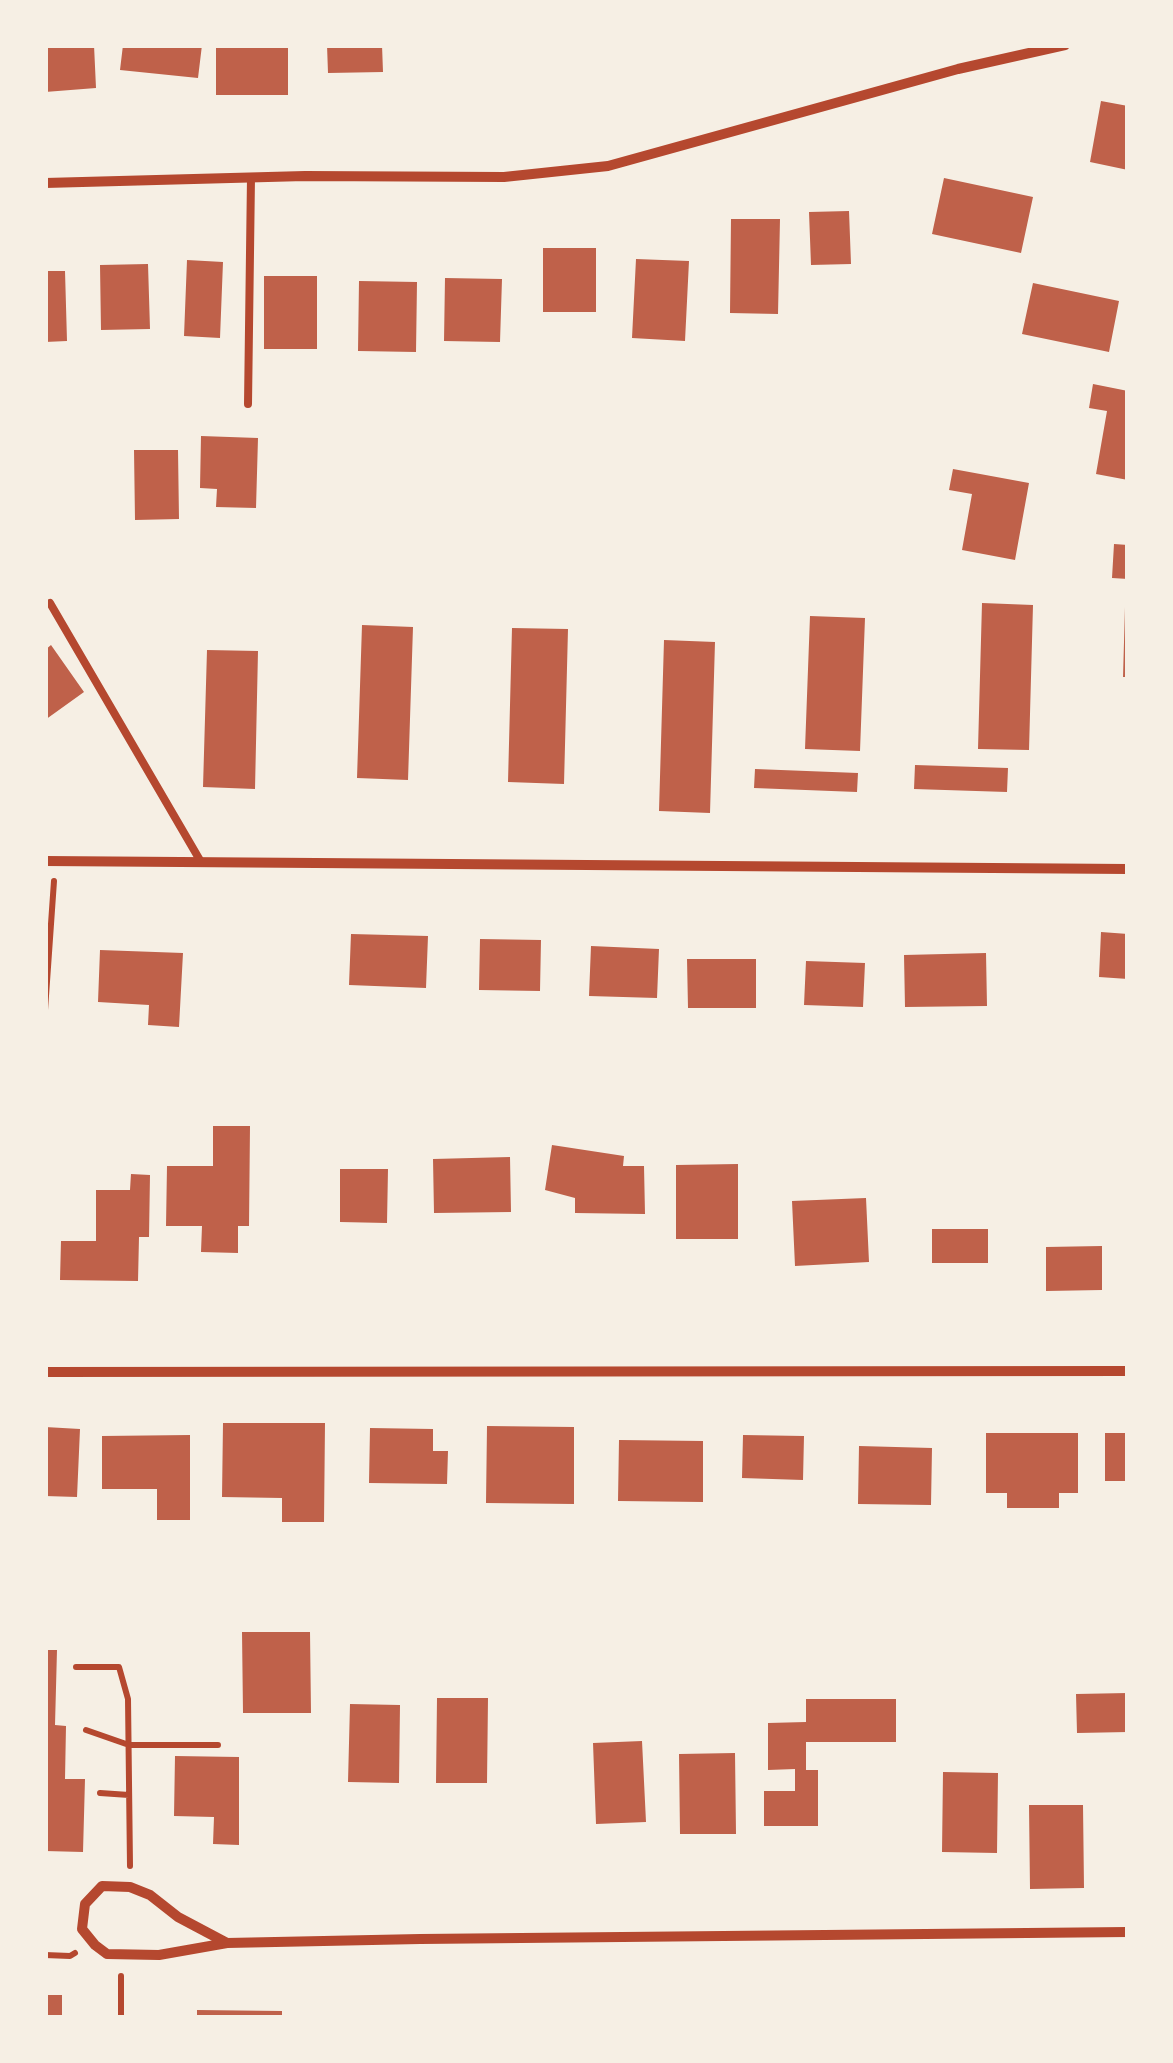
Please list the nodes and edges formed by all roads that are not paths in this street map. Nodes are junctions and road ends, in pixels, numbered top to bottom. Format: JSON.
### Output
{"nodes":[{"id":1,"x":1065,"y":45,"type":"edge"},
{"id":2,"x":251,"y":177,"type":"junction"},
{"id":3,"x":45,"y":183,"type":"edge"},
{"id":4,"x":248,"y":404,"type":"dead end"},
{"id":5,"x":50,"y":602,"type":"dead end"},
{"id":6,"x":50,"y":861,"type":"edge"},
{"id":7,"x":202,"y":863,"type":"junction"},
{"id":8,"x":1128,"y":869,"type":"edge"},
{"id":9,"x":1128,"y":1371,"type":"edge"},
{"id":10,"x":45,"y":1372,"type":"edge"},
{"id":11,"x":1128,"y":1932,"type":"edge"},
{"id":12,"x":227,"y":1943,"type":"junction"}],
"edges":[{"from":1,"to":2,"type":"street"},
{"from":2,"to":3,"type":"street"},
{"from":2,"to":4,"type":"lane"},
{"from":5,"to":7,"type":"lane"},
{"from":6,"to":7,"type":"street"},
{"from":7,"to":8,"type":"street"},
{"from":9,"to":10,"type":"street"},
{"from":11,"to":12,"type":"street"},
{"from":12,"to":12,"type":"street"}]}
